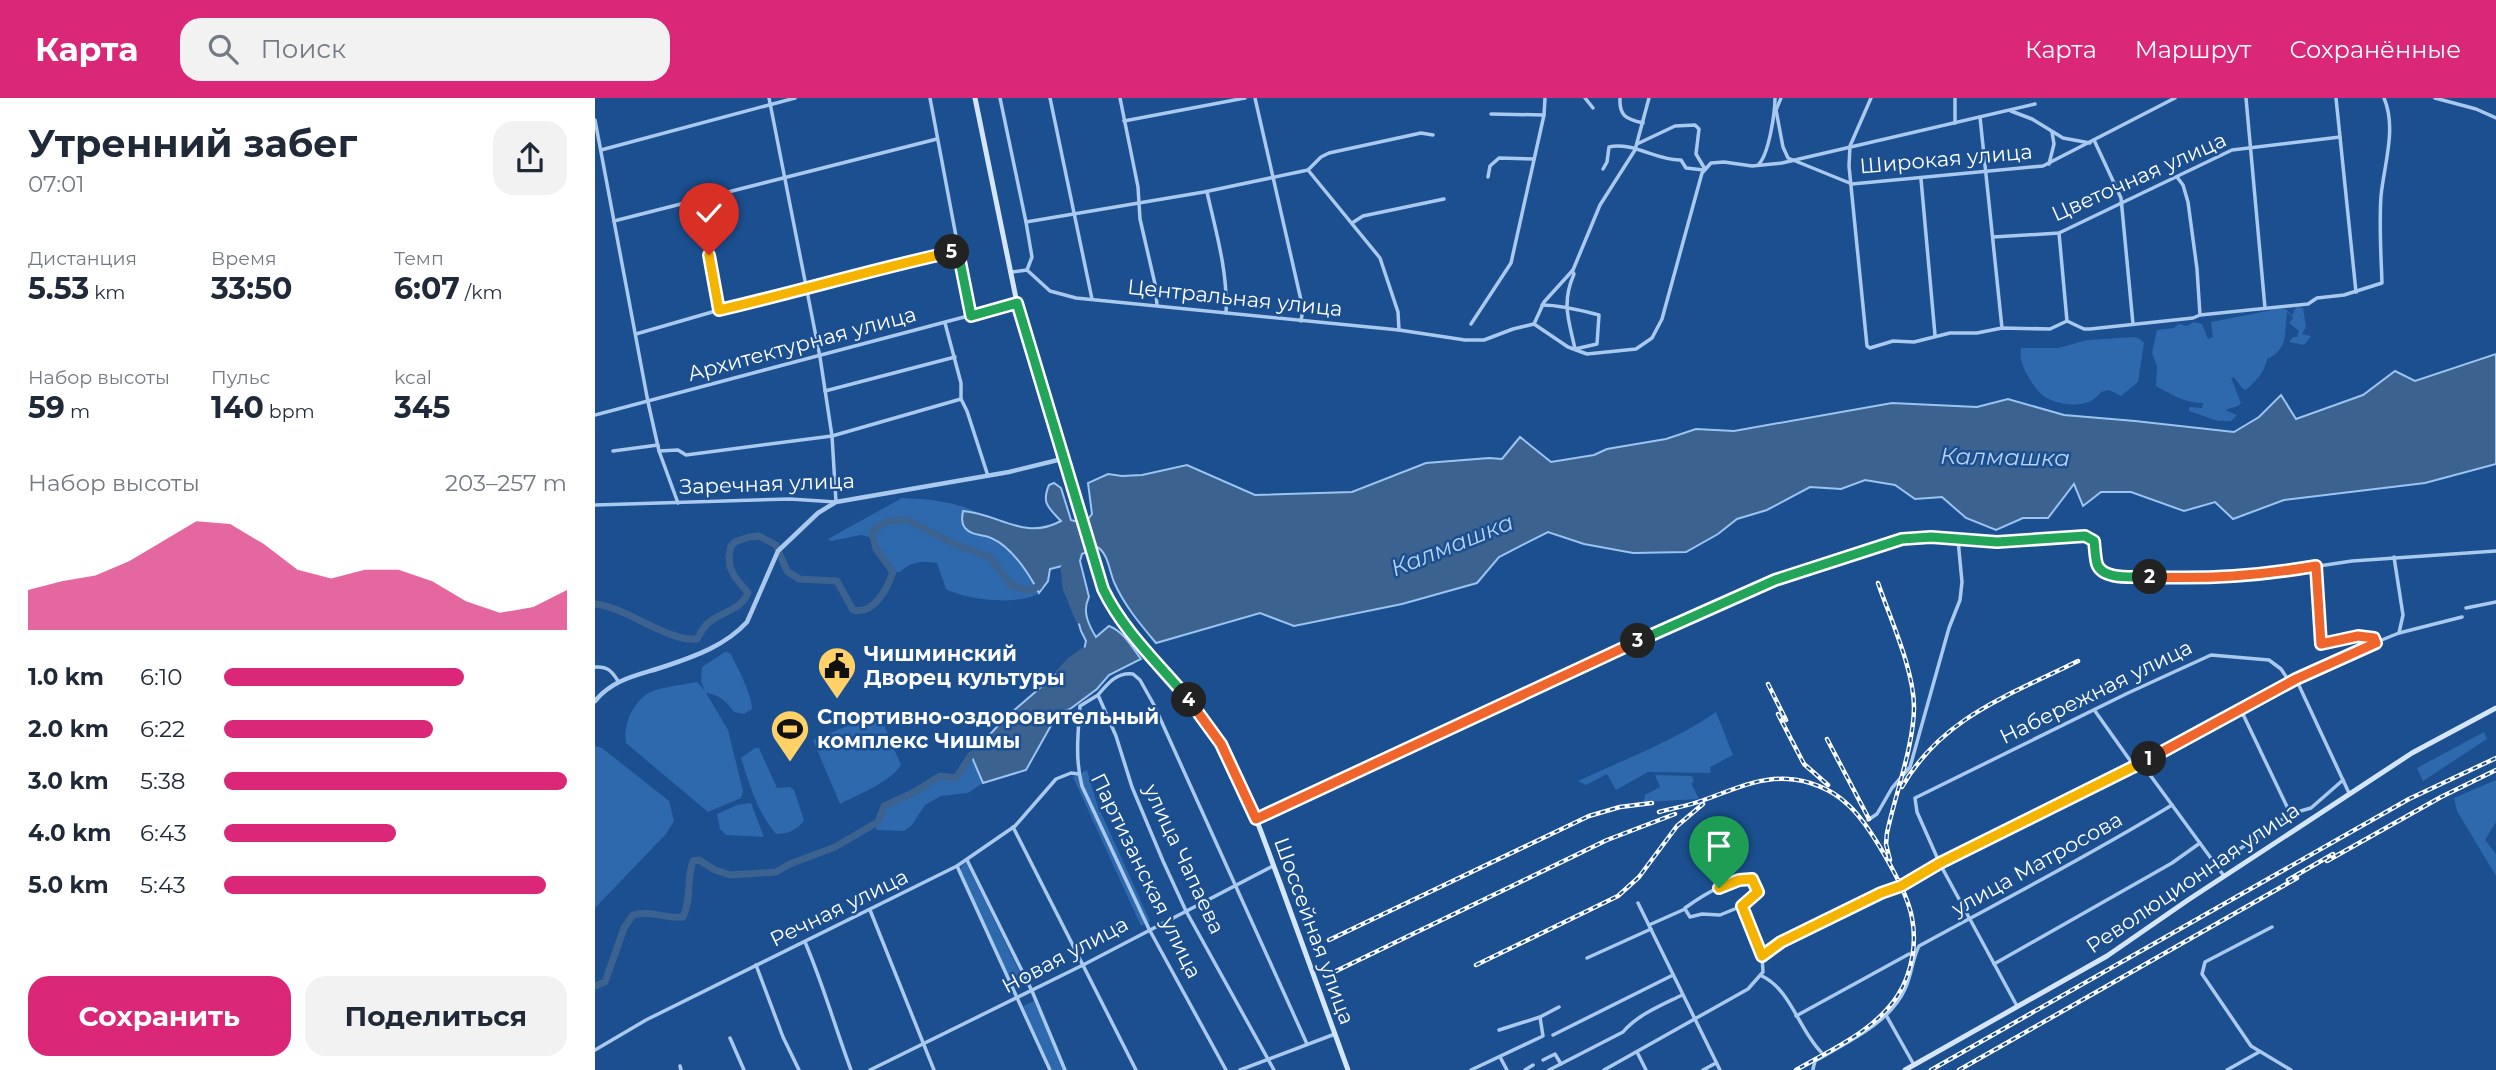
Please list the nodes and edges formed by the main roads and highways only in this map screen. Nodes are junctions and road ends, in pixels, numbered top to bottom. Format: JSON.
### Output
{"nodes":[{"id":1,"x":975,"y":98,"type":"edge"},
{"id":2,"x":2496,"y":708,"type":"edge"},
{"id":3,"x":1348,"y":1070,"type":"edge"},
{"id":4,"x":1905,"y":1070,"type":"edge"}],
"edges":[{"from":1,"to":3,"type":"main road","name":"Шоссейная улица"},
{"from":2,"to":4,"type":"main road","name":"Революционная улица"}]}
